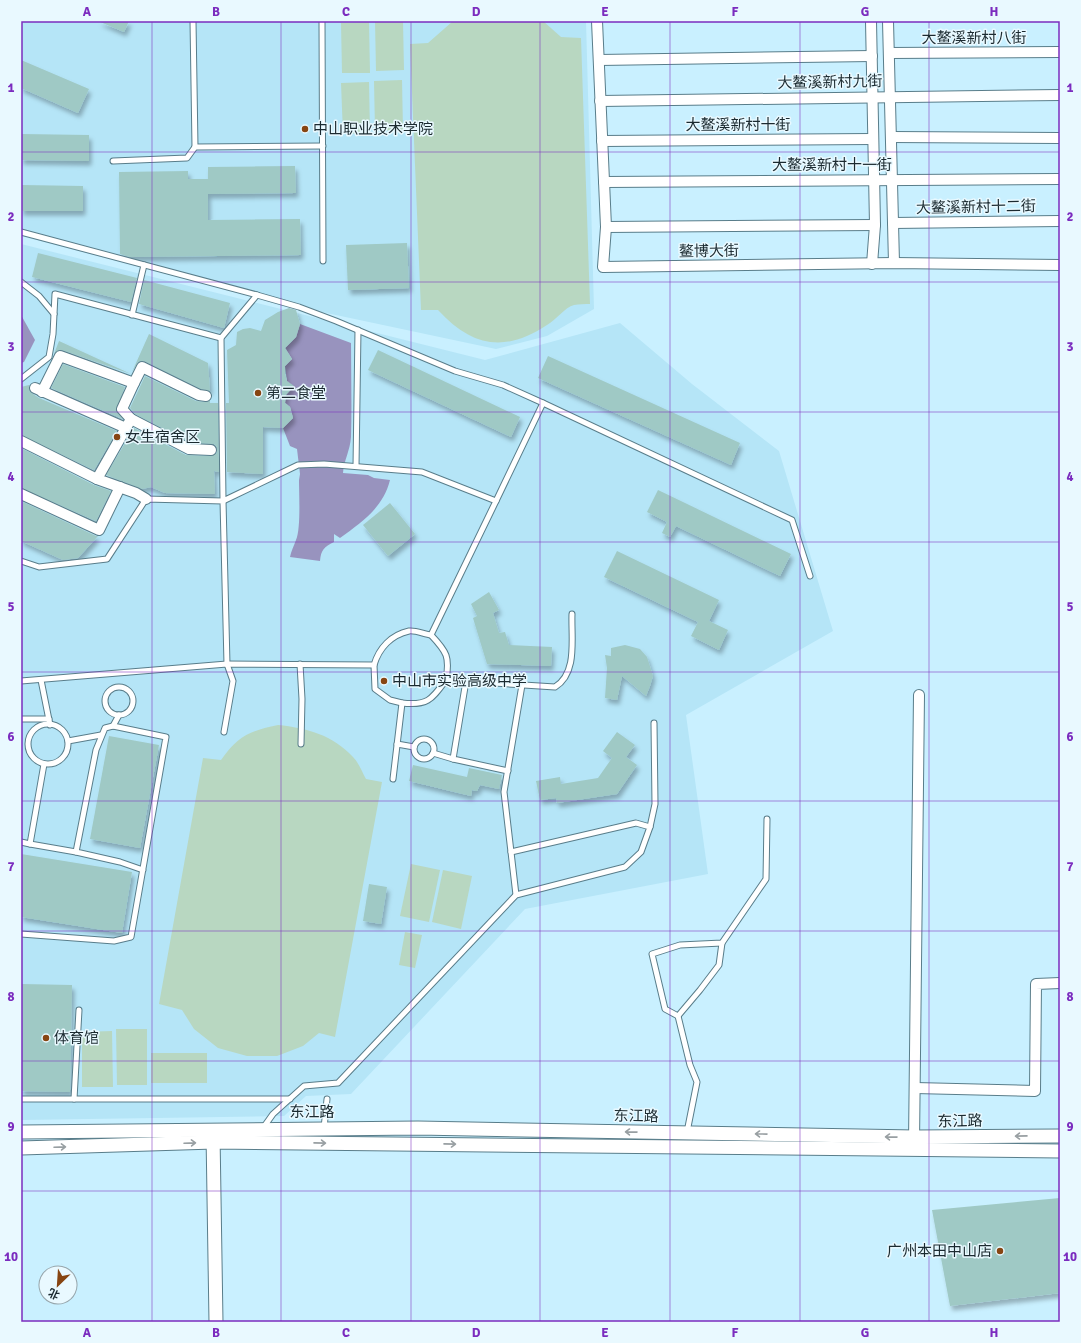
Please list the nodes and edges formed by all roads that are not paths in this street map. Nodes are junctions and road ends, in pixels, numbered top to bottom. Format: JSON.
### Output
{"nodes":[{"id":1,"x":193,"y":21,"type":"edge"},
{"id":2,"x":322,"y":21,"type":"edge"},
{"id":3,"x":597,"y":21,"type":"edge"},
{"id":4,"x":871,"y":21,"type":"edge"},
{"id":5,"x":888,"y":21,"type":"edge"},
{"id":6,"x":1060,"y":52,"type":"edge"},
{"id":7,"x":889,"y":53,"type":"junction"},
{"id":8,"x":872,"y":56,"type":"junction"},
{"id":9,"x":598,"y":60,"type":"junction"},
{"id":10,"x":1060,"y":95,"type":"edge"},
{"id":11,"x":889,"y":96,"type":"junction"},
{"id":12,"x":872,"y":97,"type":"junction"},
{"id":13,"x":600,"y":101,"type":"junction"},
{"id":14,"x":891,"y":137,"type":"junction"},
{"id":15,"x":1060,"y":138,"type":"edge"},
{"id":16,"x":873,"y":139,"type":"junction"},
{"id":17,"x":602,"y":141,"type":"junction"},
{"id":18,"x":323,"y":146,"type":"junction"},
{"id":19,"x":195,"y":147,"type":"junction"},
{"id":20,"x":113,"y":161,"type":"dead end"},
{"id":21,"x":1060,"y":179,"type":"edge"},
{"id":22,"x":874,"y":180,"type":"junction"},
{"id":23,"x":892,"y":180,"type":"junction"},
{"id":24,"x":604,"y":182,"type":"junction"},
{"id":25,"x":1060,"y":221,"type":"edge"},
{"id":26,"x":893,"y":223,"type":"junction"},
{"id":27,"x":875,"y":225,"type":"junction"},
{"id":28,"x":606,"y":227,"type":"junction"},
{"id":29,"x":21,"y":232,"type":"edge"},
{"id":30,"x":323,"y":261,"type":"dead end"},
{"id":31,"x":894,"y":263,"type":"junction"},
{"id":32,"x":872,"y":264,"type":"junction"},
{"id":33,"x":144,"y":265,"type":"junction"},
{"id":34,"x":1060,"y":265,"type":"edge"},
{"id":35,"x":21,"y":282,"type":"edge"},
{"id":36,"x":257,"y":295,"type":"junction"},
{"id":37,"x":54,"y":314,"type":"junction"},
{"id":38,"x":132,"y":314,"type":"junction"},
{"id":39,"x":358,"y":330,"type":"junction"},
{"id":40,"x":221,"y":338,"type":"junction"},
{"id":41,"x":21,"y":379,"type":"edge"},
{"id":42,"x":134,"y":383,"type":"junction"},
{"id":43,"x":206,"y":396,"type":"dead end"},
{"id":44,"x":544,"y":403,"type":"junction"},
{"id":45,"x":128,"y":423,"type":"junction"},
{"id":46,"x":21,"y":441,"type":"edge"},
{"id":47,"x":211,"y":450,"type":"dead end"},
{"id":48,"x":356,"y":466,"type":"junction"},
{"id":49,"x":97,"y":479,"type":"junction"},
{"id":50,"x":120,"y":487,"type":"junction"},
{"id":51,"x":21,"y":494,"type":"edge"},
{"id":52,"x":146,"y":499,"type":"junction"},
{"id":53,"x":223,"y":501,"type":"junction"},
{"id":54,"x":496,"y":501,"type":"junction"},
{"id":55,"x":21,"y":561,"type":"edge"},
{"id":56,"x":810,"y":576,"type":"dead end"},
{"id":57,"x":572,"y":614,"type":"dead end"},
{"id":58,"x":430,"y":635,"type":"junction"},
{"id":59,"x":227,"y":664,"type":"junction"},
{"id":60,"x":300,"y":664,"type":"junction"},
{"id":61,"x":374,"y":665,"type":"junction"},
{"id":62,"x":41,"y":680,"type":"junction"},
{"id":63,"x":446,"y":680,"type":"junction"},
{"id":64,"x":21,"y":681,"type":"edge"},
{"id":65,"x":466,"y":681,"type":"junction"},
{"id":66,"x":522,"y":685,"type":"junction"},
{"id":67,"x":919,"y":695,"type":"dead end"},
{"id":68,"x":402,"y":703,"type":"junction"},
{"id":69,"x":119,"y":715,"type":"junction"},
{"id":70,"x":21,"y":719,"type":"edge"},
{"id":71,"x":49,"y":722,"type":"junction"},
{"id":72,"x":654,"y":723,"type":"dead end"},
{"id":73,"x":113,"y":726,"type":"junction"},
{"id":74,"x":224,"y":732,"type":"dead end"},
{"id":75,"x":101,"y":735,"type":"junction"},
{"id":76,"x":68,"y":741,"type":"junction"},
{"id":77,"x":301,"y":744,"type":"dead end"},
{"id":78,"x":397,"y":744,"type":"junction"},
{"id":79,"x":414,"y":747,"type":"junction"},
{"id":80,"x":433,"y":753,"type":"junction"},
{"id":81,"x":453,"y":759,"type":"junction"},
{"id":82,"x":44,"y":764,"type":"junction"},
{"id":83,"x":508,"y":771,"type":"junction"},
{"id":84,"x":393,"y":779,"type":"dead end"},
{"id":85,"x":767,"y":819,"type":"dead end"},
{"id":86,"x":650,"y":827,"type":"junction"},
{"id":87,"x":21,"y":842,"type":"edge"},
{"id":88,"x":30,"y":844,"type":"junction"},
{"id":89,"x":76,"y":852,"type":"junction"},
{"id":90,"x":511,"y":852,"type":"junction"},
{"id":91,"x":143,"y":870,"type":"junction"},
{"id":92,"x":516,"y":895,"type":"junction"},
{"id":93,"x":21,"y":934,"type":"edge"},
{"id":94,"x":722,"y":943,"type":"junction"},
{"id":95,"x":1060,"y":983,"type":"edge"},
{"id":96,"x":79,"y":1010,"type":"dead end"},
{"id":97,"x":678,"y":1016,"type":"junction"},
{"id":98,"x":915,"y":1088,"type":"junction"},
{"id":99,"x":21,"y":1099,"type":"edge"},
{"id":100,"x":74,"y":1099,"type":"junction"},
{"id":101,"x":290,"y":1099,"type":"junction"},
{"id":102,"x":327,"y":1099,"type":"dead end"},
{"id":103,"x":262,"y":1128,"type":"junction"},
{"id":104,"x":324,"y":1128,"type":"junction"},
{"id":105,"x":21,"y":1132,"type":"edge"},
{"id":106,"x":687,"y":1133,"type":"junction"},
{"id":107,"x":213,"y":1135,"type":"junction"},
{"id":108,"x":1060,"y":1136,"type":"edge"},
{"id":109,"x":914,"y":1143,"type":"junction"},
{"id":110,"x":21,"y":1148,"type":"edge"},
{"id":111,"x":1060,"y":1151,"type":"edge"},
{"id":112,"x":216,"y":1322,"type":"edge"}],
"edges":[{"from":1,"to":19,"type":"lane"},
{"from":2,"to":18,"type":"lane"},
{"from":3,"to":9,"type":"street","name":"鳌博大街"},
{"from":4,"to":8,"type":"street"},
{"from":5,"to":7,"type":"street"},
{"from":6,"to":7,"type":"street","name":"大鳌溪新村八街"},
{"from":7,"to":11,"type":"street"},
{"from":8,"to":9,"type":"street"},
{"from":8,"to":12,"type":"street"},
{"from":9,"to":13,"type":"street","name":"鳌博大街"},
{"from":10,"to":11,"type":"street","name":"大鳌溪新村九街"},
{"from":11,"to":12,"type":"street","name":"大鳌溪新村九街"},
{"from":11,"to":14,"type":"street"},
{"from":12,"to":13,"type":"street","name":"大鳌溪新村九街"},
{"from":12,"to":16,"type":"street"},
{"from":13,"to":17,"type":"street","name":"鳌博大街"},
{"from":14,"to":15,"type":"street"},
{"from":14,"to":23,"type":"street"},
{"from":16,"to":17,"type":"street","name":"大鳌溪新村十街"},
{"from":16,"to":22,"type":"street"},
{"from":17,"to":24,"type":"street","name":"鳌博大街"},
{"from":18,"to":19,"type":"lane"},
{"from":18,"to":30,"type":"lane"},
{"from":19,"to":20,"type":"lane"},
{"from":21,"to":23,"type":"street","name":"大鳌溪新村十一街"},
{"from":22,"to":23,"type":"street","name":"大鳌溪新村十一街"},
{"from":22,"to":24,"type":"street","name":"大鳌溪新村十一街"},
{"from":22,"to":27,"type":"street"},
{"from":23,"to":26,"type":"street"},
{"from":24,"to":28,"type":"street","name":"鳌博大街"},
{"from":25,"to":26,"type":"street","name":"大鳌溪新村十二街"},
{"from":26,"to":31,"type":"street"},
{"from":27,"to":28,"type":"street"},
{"from":27,"to":32,"type":"street"},
{"from":28,"to":32,"type":"street","name":"鳌博大街"},
{"from":29,"to":33,"type":"lane"},
{"from":31,"to":32,"type":"street","name":"鳌博大街"},
{"from":31,"to":34,"type":"street","name":"鳌博大街"},
{"from":33,"to":36,"type":"lane"},
{"from":33,"to":38,"type":"lane"},
{"from":35,"to":37,"type":"lane"},
{"from":36,"to":39,"type":"lane"},
{"from":36,"to":40,"type":"lane"},
{"from":37,"to":38,"type":"lane"},
{"from":37,"to":41,"type":"lane"},
{"from":38,"to":40,"type":"lane"},
{"from":39,"to":44,"type":"lane"},
{"from":39,"to":48,"type":"lane"},
{"from":40,"to":53,"type":"lane"},
{"from":42,"to":43,"type":"street"},
{"from":42,"to":45,"type":"street"},
{"from":42,"to":45,"type":"street"},
{"from":44,"to":54,"type":"lane"},
{"from":44,"to":56,"type":"lane"},
{"from":45,"to":47,"type":"street"},
{"from":45,"to":49,"type":"street"},
{"from":46,"to":49,"type":"street"},
{"from":48,"to":53,"type":"lane"},
{"from":48,"to":54,"type":"lane"},
{"from":49,"to":50,"type":"street"},
{"from":50,"to":51,"type":"street"},
{"from":50,"to":52,"type":"street"},
{"from":52,"to":53,"type":"lane"},
{"from":52,"to":55,"type":"lane"},
{"from":53,"to":59,"type":"lane"},
{"from":54,"to":58,"type":"lane"},
{"from":57,"to":66,"type":"lane"},
{"from":58,"to":61,"type":"lane"},
{"from":58,"to":63,"type":"lane"},
{"from":59,"to":60,"type":"lane"},
{"from":59,"to":62,"type":"lane"},
{"from":59,"to":74,"type":"lane"},
{"from":60,"to":61,"type":"lane"},
{"from":60,"to":77,"type":"lane"},
{"from":61,"to":68,"type":"lane"},
{"from":62,"to":64,"type":"lane"},
{"from":62,"to":71,"type":"lane"},
{"from":63,"to":65,"type":"lane"},
{"from":63,"to":68,"type":"lane"},
{"from":65,"to":66,"type":"lane"},
{"from":65,"to":81,"type":"lane"},
{"from":66,"to":83,"type":"lane"},
{"from":67,"to":98,"type":"street"},
{"from":68,"to":78,"type":"lane"},
{"from":69,"to":69,"type":"lane"},
{"from":69,"to":73,"type":"lane"},
{"from":70,"to":71,"type":"lane"},
{"from":71,"to":76,"type":"lane"},
{"from":71,"to":82,"type":"lane"},
{"from":72,"to":86,"type":"lane"},
{"from":73,"to":75,"type":"lane"},
{"from":73,"to":91,"type":"lane"},
{"from":75,"to":76,"type":"lane"},
{"from":75,"to":89,"type":"lane"},
{"from":76,"to":82,"type":"lane"},
{"from":78,"to":79,"type":"lane"},
{"from":78,"to":84,"type":"lane"},
{"from":79,"to":80,"type":"lane"},
{"from":79,"to":80,"type":"lane"},
{"from":80,"to":81,"type":"lane"},
{"from":81,"to":83,"type":"lane"},
{"from":82,"to":88,"type":"lane"},
{"from":83,"to":90,"type":"lane"},
{"from":85,"to":94,"type":"lane"},
{"from":86,"to":90,"type":"lane"},
{"from":86,"to":92,"type":"lane"},
{"from":87,"to":88,"type":"lane"},
{"from":88,"to":89,"type":"lane"},
{"from":89,"to":91,"type":"lane"},
{"from":90,"to":92,"type":"lane"},
{"from":91,"to":93,"type":"lane"},
{"from":92,"to":101,"type":"lane"},
{"from":94,"to":97,"type":"lane"},
{"from":94,"to":97,"type":"lane"},
{"from":95,"to":98,"type":"street"},
{"from":96,"to":100,"type":"lane"},
{"from":97,"to":106,"type":"lane"},
{"from":98,"to":109,"type":"street"},
{"from":99,"to":100,"type":"lane"},
{"from":100,"to":101,"type":"lane"},
{"from":101,"to":103,"type":"lane"},
{"from":102,"to":104,"type":"lane"},
{"from":103,"to":104,"type":"street","name":"东江路"},
{"from":103,"to":107,"type":"street","name":"东江路"},
{"from":106,"to":104,"type":"street","name":"东江路","one_way":true},
{"from":105,"to":107,"type":"street","name":"东江路"},
{"from":109,"to":106,"type":"street","name":"东江路","one_way":true},
{"from":107,"to":109,"type":"street","name":"东江路","one_way":true},
{"from":110,"to":107,"type":"street","name":"东江路","one_way":true},
{"from":107,"to":112,"type":"street"},
{"from":108,"to":109,"type":"street","name":"东江路","one_way":true},
{"from":109,"to":111,"type":"street","name":"东江路"}]}
